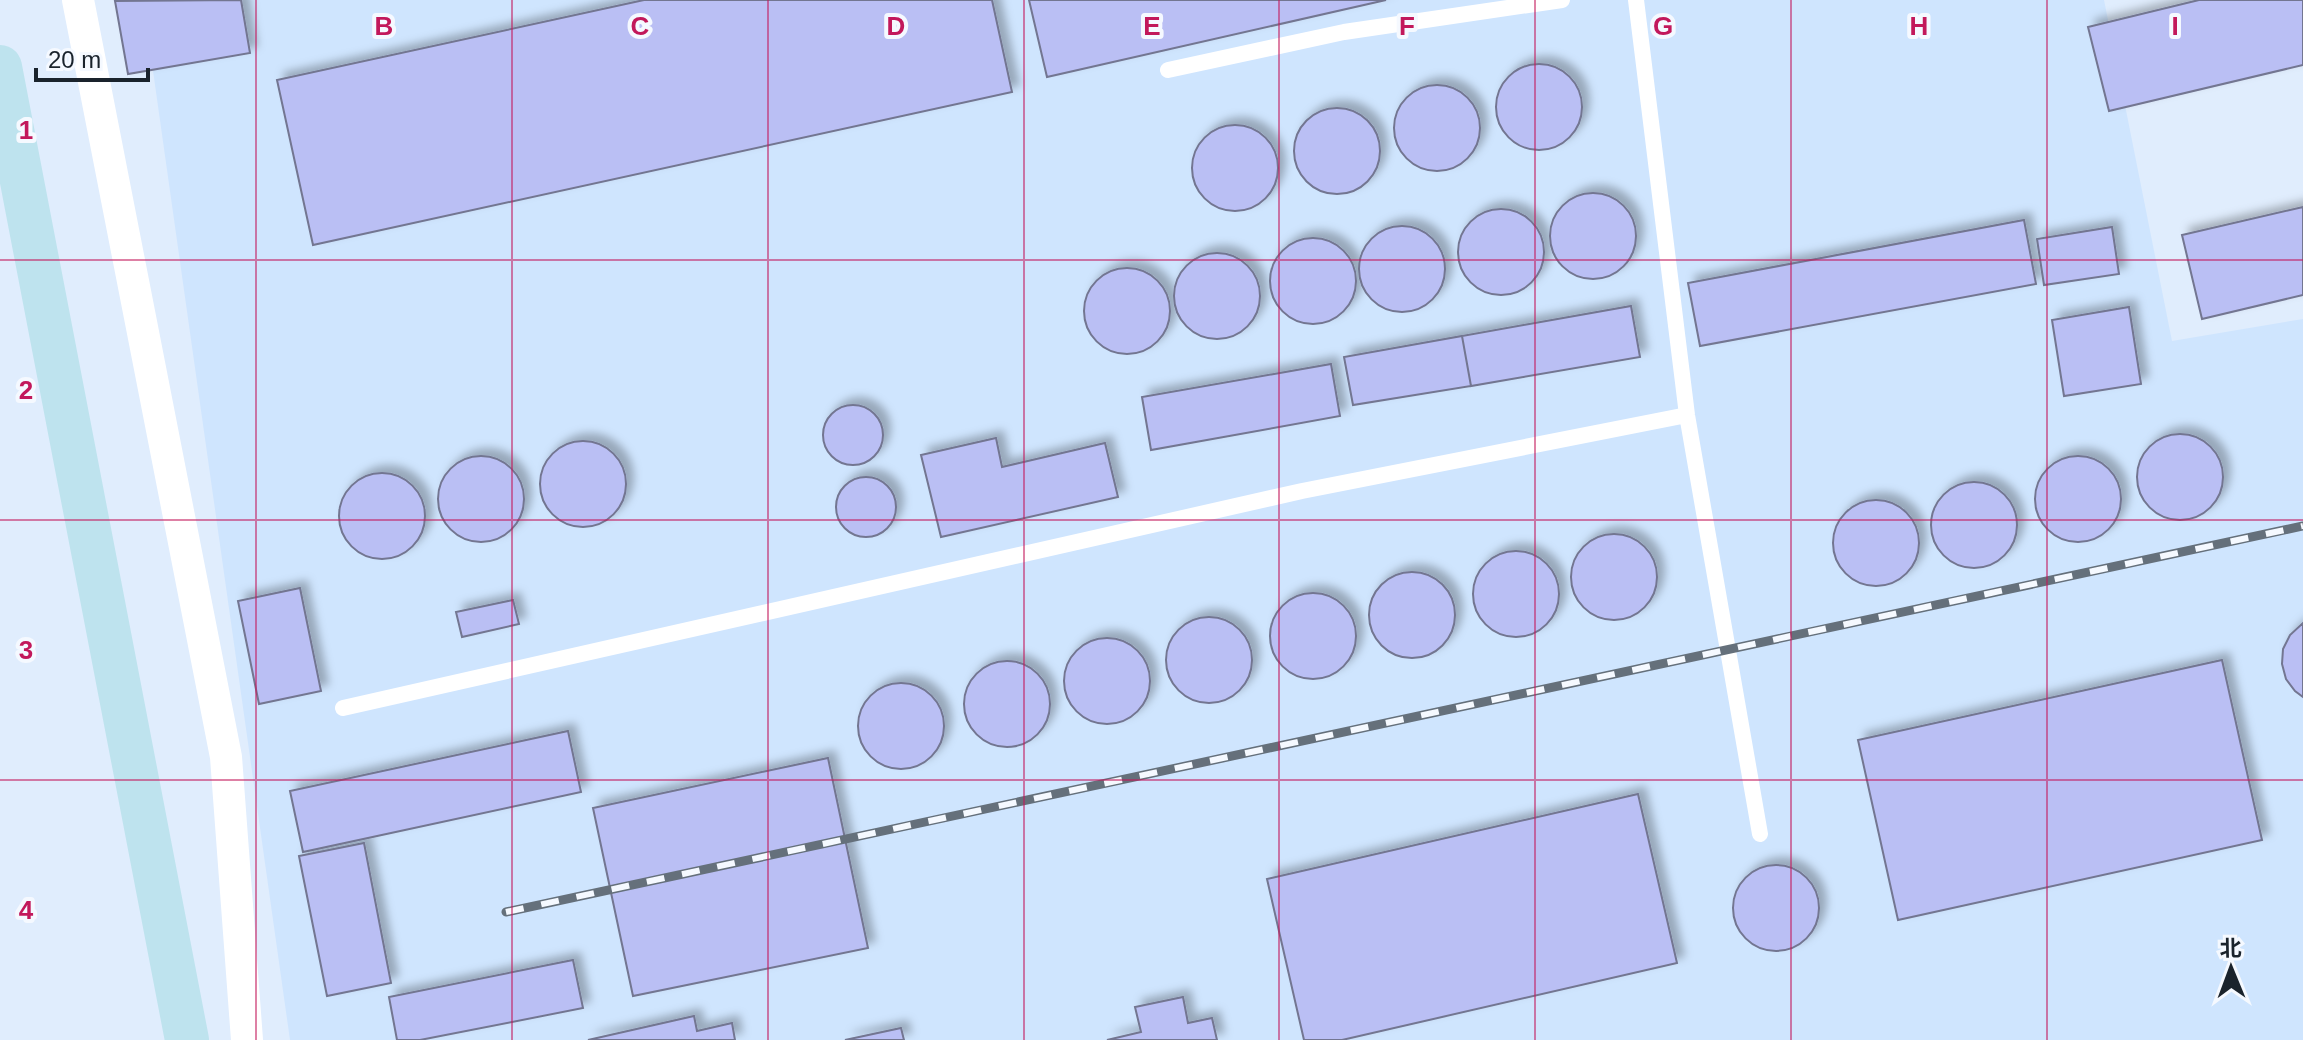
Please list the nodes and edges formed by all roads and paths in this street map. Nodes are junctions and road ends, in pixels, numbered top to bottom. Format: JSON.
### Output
{"nodes":[{"id":1,"x":1562,"y":0,"type":"edge"},
{"id":2,"x":1636,"y":0,"type":"edge"},
{"id":3,"x":79,"y":3,"type":"edge"},
{"id":4,"x":0,"y":67,"type":"edge"},
{"id":5,"x":1168,"y":70,"type":"dead end"},
{"id":6,"x":1687,"y":415,"type":"junction"},
{"id":7,"x":343,"y":708,"type":"dead end"},
{"id":8,"x":1760,"y":834,"type":"dead end"},
{"id":9,"x":187,"y":1040,"type":"edge"},
{"id":10,"x":247,"y":1040,"type":"edge"}],
"edges":[{"from":1,"to":5,"type":"lane"},
{"from":2,"to":6,"type":"lane"},
{"from":3,"to":10,"type":"street"},
{"from":4,"to":9,"type":"main road"},
{"from":6,"to":7,"type":"lane"},
{"from":6,"to":8,"type":"lane"}]}
